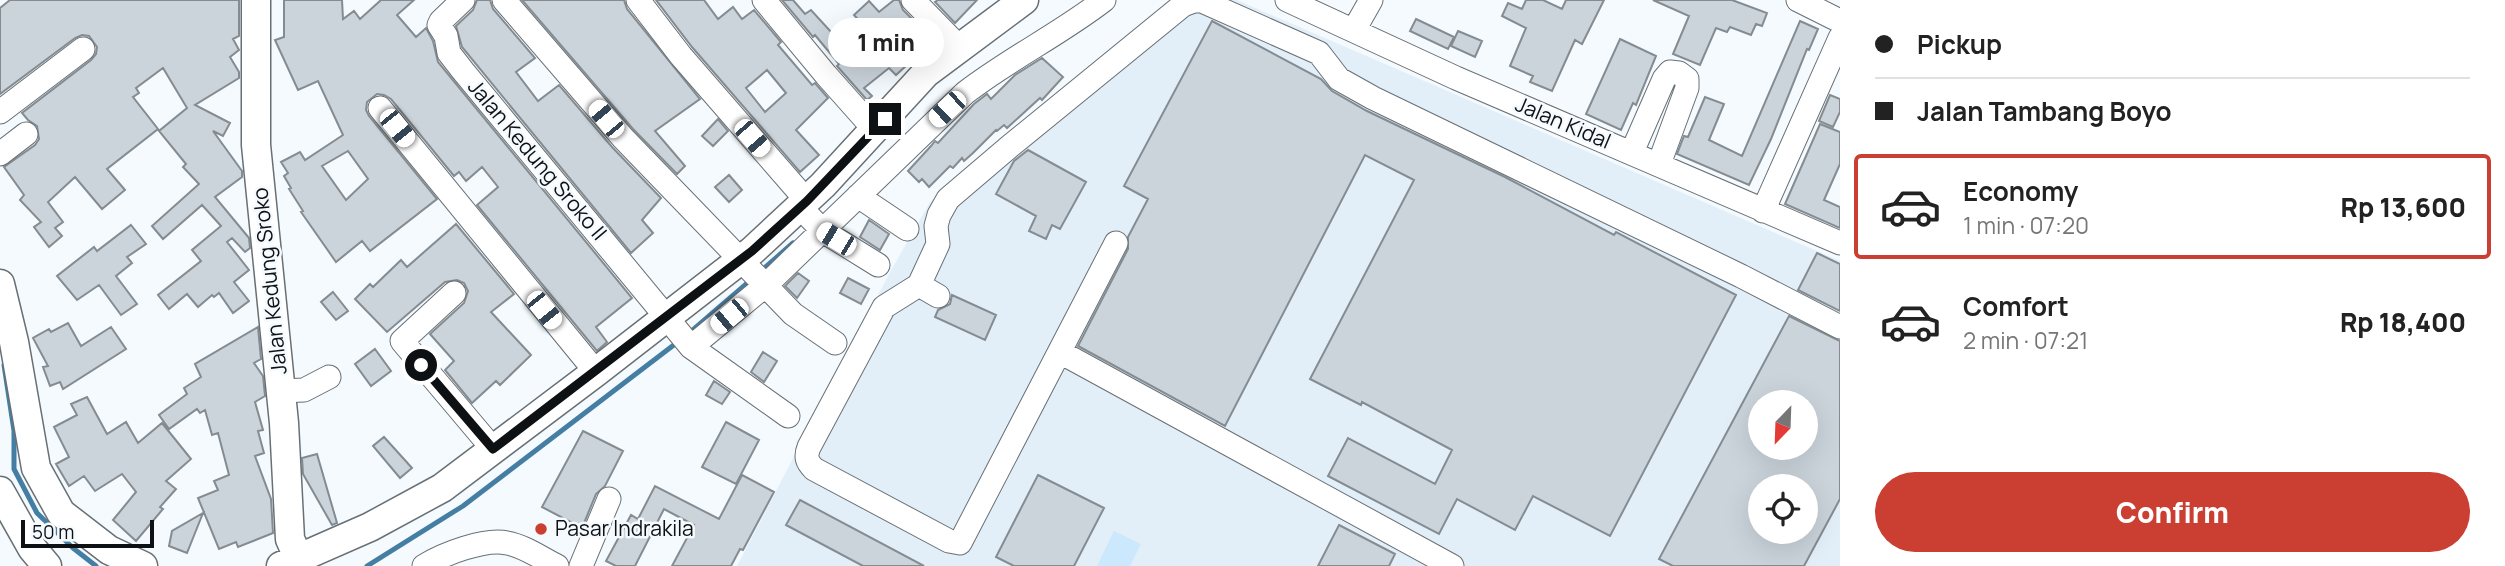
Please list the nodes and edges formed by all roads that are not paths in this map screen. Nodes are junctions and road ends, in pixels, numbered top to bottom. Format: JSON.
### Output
{"nodes":[{"id":1,"x":256,"y":0,"type":"edge"},
{"id":2,"x":463,"y":0,"type":"edge"},
{"id":3,"x":504,"y":0,"type":"edge"},
{"id":4,"x":638,"y":0,"type":"edge"},
{"id":5,"x":764,"y":0,"type":"edge"},
{"id":6,"x":913,"y":0,"type":"edge"},
{"id":7,"x":1024,"y":0,"type":"edge"},
{"id":8,"x":1104,"y":0,"type":"edge"},
{"id":9,"x":1287,"y":0,"type":"edge"},
{"id":10,"x":1371,"y":0,"type":"edge"},
{"id":11,"x":1798,"y":0,"type":"edge"},
{"id":12,"x":1840,"y":21,"type":"edge"},
{"id":13,"x":1354,"y":30,"type":"junction"},
{"id":14,"x":1840,"y":38,"type":"edge"},
{"id":15,"x":959,"y":47,"type":"junction"},
{"id":16,"x":83,"y":49,"type":"dead end"},
{"id":17,"x":380,"y":108,"type":"dead end"},
{"id":18,"x":0,"y":112,"type":"edge"},
{"id":19,"x":874,"y":129,"type":"junction"},
{"id":20,"x":26,"y":134,"type":"dead end"},
{"id":21,"x":1632,"y":152,"type":"junction"},
{"id":22,"x":0,"y":153,"type":"edge"},
{"id":23,"x":1659,"y":164,"type":"junction"},
{"id":24,"x":858,"y":196,"type":"junction"},
{"id":25,"x":1763,"y":211,"type":"junction"},
{"id":26,"x":811,"y":215,"type":"junction"},
{"id":27,"x":907,"y":229,"type":"dead end"},
{"id":28,"x":1116,"y":243,"type":"dead end"},
{"id":29,"x":1840,"y":243,"type":"edge"},
{"id":30,"x":878,"y":265,"type":"dead end"},
{"id":31,"x":754,"y":273,"type":"junction"},
{"id":32,"x":0,"y":284,"type":"edge"},
{"id":33,"x":454,"y":293,"type":"dead end"},
{"id":34,"x":1840,"y":327,"type":"edge"},
{"id":35,"x":680,"y":332,"type":"junction"},
{"id":36,"x":835,"y":343,"type":"dead end"},
{"id":37,"x":1060,"y":352,"type":"junction"},
{"id":38,"x":596,"y":372,"type":"junction"},
{"id":39,"x":329,"y":377,"type":"dead end"},
{"id":40,"x":281,"y":391,"type":"junction"},
{"id":41,"x":788,"y":415,"type":"dead end"},
{"id":42,"x":493,"y":449,"type":"junction"},
{"id":43,"x":0,"y":491,"type":"edge"},
{"id":44,"x":609,"y":499,"type":"dead end"},
{"id":45,"x":295,"y":564,"type":"edge"},
{"id":46,"x":47,"y":566,"type":"edge"},
{"id":47,"x":143,"y":566,"type":"edge"},
{"id":48,"x":424,"y":566,"type":"edge"},
{"id":49,"x":556,"y":566,"type":"edge"},
{"id":50,"x":581,"y":566,"type":"edge"},
{"id":51,"x":1452,"y":566,"type":"edge"}],
"edges":[{"from":1,"to":40,"type":"main road","name":"Jalan Kedung Sroko"},
{"from":2,"to":35,"type":"street","name":"Jalan Kedung Sroko II"},
{"from":3,"to":31,"type":"street"},
{"from":4,"to":26,"type":"street"},
{"from":5,"to":19,"type":"street"},
{"from":6,"to":15,"type":"street"},
{"from":7,"to":15,"type":"main road"},
{"from":8,"to":24,"type":"street"},
{"from":9,"to":13,"type":"street","name":"Jalan Kidal"},
{"from":10,"to":13,"type":"street"},
{"from":11,"to":12,"type":"street"},
{"from":13,"to":21,"type":"street","name":"Jalan Kidal"},
{"from":14,"to":25,"type":"street"},
{"from":15,"to":19,"type":"main road"},
{"from":16,"to":18,"type":"street"},
{"from":17,"to":38,"type":"street"},
{"from":19,"to":26,"type":"main road"},
{"from":20,"to":22,"type":"street"},
{"from":21,"to":23,"type":"street","name":"Jalan Kidal"},
{"from":21,"to":23,"type":"street"},
{"from":23,"to":25,"type":"street","name":"Jalan Kidal"},
{"from":24,"to":26,"type":"street"},
{"from":24,"to":27,"type":"street"},
{"from":25,"to":29,"type":"street","name":"Jalan Kidal"},
{"from":26,"to":30,"type":"street"},
{"from":26,"to":31,"type":"main road"},
{"from":28,"to":37,"type":"street"},
{"from":31,"to":35,"type":"main road"},
{"from":31,"to":35,"type":"street"},
{"from":31,"to":36,"type":"street"},
{"from":32,"to":47,"type":"main road"},
{"from":33,"to":42,"type":"street"},
{"from":34,"to":37,"type":"street"},
{"from":35,"to":38,"type":"main road"},
{"from":35,"to":41,"type":"street"},
{"from":37,"to":51,"type":"street"},
{"from":38,"to":42,"type":"main road"},
{"from":39,"to":40,"type":"street"},
{"from":40,"to":45,"type":"main road","name":"Jalan Kedung Sroko"},
{"from":42,"to":45,"type":"main road"},
{"from":43,"to":46,"type":"main road"},
{"from":44,"to":50,"type":"street"},
{"from":48,"to":49,"type":"street"}]}
